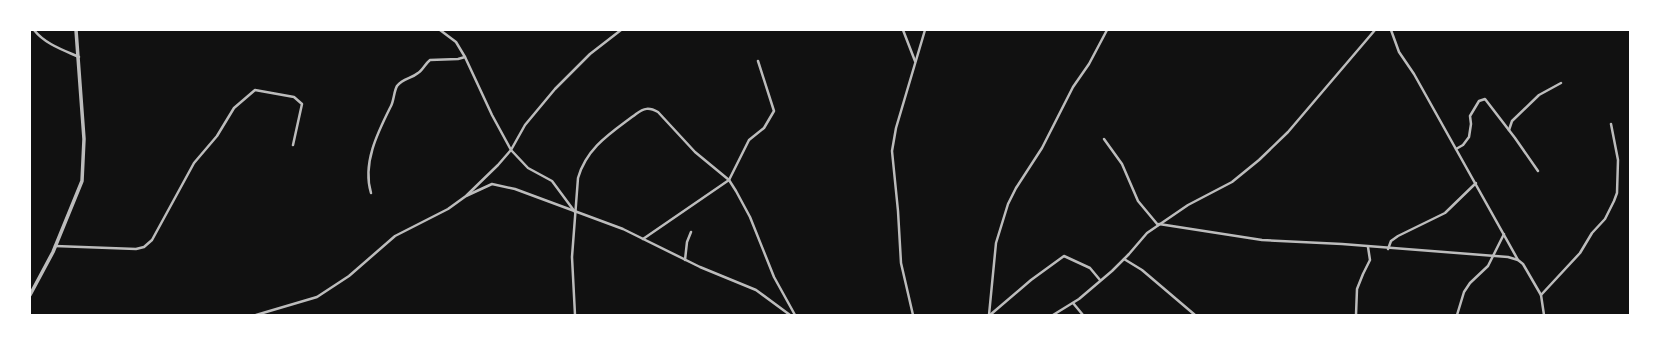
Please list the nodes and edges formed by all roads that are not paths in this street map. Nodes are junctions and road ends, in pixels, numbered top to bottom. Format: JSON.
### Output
{"nodes":[{"id":1,"x":34,"y":30,"type":"edge"},
{"id":2,"x":76,"y":30,"type":"edge"},
{"id":3,"x":440,"y":30,"type":"edge"},
{"id":4,"x":621,"y":30,"type":"edge"},
{"id":5,"x":903,"y":30,"type":"edge"},
{"id":6,"x":925,"y":30,"type":"edge"},
{"id":7,"x":1107,"y":30,"type":"edge"},
{"id":8,"x":1374,"y":30,"type":"edge"},
{"id":9,"x":1390,"y":30,"type":"edge"},
{"id":10,"x":79,"y":57,"type":"junction"},
{"id":11,"x":465,"y":57,"type":"junction"},
{"id":12,"x":758,"y":61,"type":"dead end"},
{"id":13,"x":916,"y":62,"type":"junction"},
{"id":14,"x":1561,"y":83,"type":"dead end"},
{"id":15,"x":1611,"y":124,"type":"dead end"},
{"id":16,"x":1509,"y":130,"type":"junction"},
{"id":17,"x":1104,"y":139,"type":"dead end"},
{"id":18,"x":293,"y":145,"type":"dead end"},
{"id":19,"x":1456,"y":149,"type":"junction"},
{"id":20,"x":511,"y":150,"type":"junction"},
{"id":21,"x":1538,"y":171,"type":"dead end"},
{"id":22,"x":728,"y":180,"type":"junction"},
{"id":23,"x":1476,"y":182,"type":"junction"},
{"id":24,"x":370,"y":193,"type":"dead end"},
{"id":25,"x":466,"y":196,"type":"junction"},
{"id":26,"x":575,"y":212,"type":"junction"},
{"id":27,"x":1159,"y":224,"type":"junction"},
{"id":28,"x":691,"y":232,"type":"dead end"},
{"id":29,"x":1504,"y":234,"type":"junction"},
{"id":30,"x":642,"y":239,"type":"junction"},
{"id":31,"x":56,"y":246,"type":"junction"},
{"id":32,"x":1368,"y":247,"type":"junction"},
{"id":33,"x":1388,"y":249,"type":"junction"},
{"id":34,"x":1494,"y":256,"type":"junction"},
{"id":35,"x":1124,"y":259,"type":"junction"},
{"id":36,"x":685,"y":260,"type":"junction"},
{"id":37,"x":1518,"y":260,"type":"junction"},
{"id":38,"x":1100,"y":280,"type":"junction"},
{"id":39,"x":30,"y":295,"type":"edge"},
{"id":40,"x":1541,"y":295,"type":"junction"},
{"id":41,"x":1073,"y":303,"type":"junction"},
{"id":42,"x":256,"y":315,"type":"edge"},
{"id":43,"x":575,"y":315,"type":"edge"},
{"id":44,"x":790,"y":315,"type":"edge"},
{"id":45,"x":795,"y":315,"type":"edge"},
{"id":46,"x":913,"y":315,"type":"edge"},
{"id":47,"x":990,"y":315,"type":"edge"},
{"id":48,"x":1053,"y":315,"type":"edge"},
{"id":49,"x":1083,"y":315,"type":"edge"},
{"id":50,"x":1195,"y":315,"type":"edge"},
{"id":51,"x":1356,"y":315,"type":"edge"},
{"id":52,"x":1458,"y":315,"type":"edge"},
{"id":53,"x":1544,"y":315,"type":"edge"}],
"edges":[{"from":1,"to":10,"type":"street"},
{"from":2,"to":10,"type":"street"},
{"from":3,"to":11,"type":"street"},
{"from":4,"to":20,"type":"street"},
{"from":5,"to":13,"type":"street"},
{"from":6,"to":13,"type":"street"},
{"from":7,"to":47,"type":"street"},
{"from":8,"to":27,"type":"street"},
{"from":9,"to":19,"type":"street"},
{"from":10,"to":31,"type":"street"},
{"from":11,"to":20,"type":"street"},
{"from":11,"to":24,"type":"street"},
{"from":12,"to":22,"type":"street"},
{"from":13,"to":46,"type":"street"},
{"from":14,"to":16,"type":"street"},
{"from":15,"to":40,"type":"street"},
{"from":16,"to":19,"type":"street"},
{"from":16,"to":21,"type":"street"},
{"from":17,"to":27,"type":"street"},
{"from":18,"to":31,"type":"street"},
{"from":19,"to":23,"type":"street"},
{"from":20,"to":25,"type":"street"},
{"from":20,"to":26,"type":"street"},
{"from":22,"to":26,"type":"street"},
{"from":22,"to":30,"type":"street"},
{"from":22,"to":45,"type":"street"},
{"from":23,"to":29,"type":"street"},
{"from":23,"to":33,"type":"street"},
{"from":25,"to":26,"type":"street"},
{"from":25,"to":42,"type":"street"},
{"from":26,"to":30,"type":"street"},
{"from":26,"to":43,"type":"street"},
{"from":27,"to":32,"type":"street"},
{"from":27,"to":35,"type":"street"},
{"from":28,"to":36,"type":"street"},
{"from":29,"to":34,"type":"street"},
{"from":29,"to":37,"type":"street"},
{"from":30,"to":36,"type":"street"},
{"from":31,"to":39,"type":"street"},
{"from":32,"to":33,"type":"street"},
{"from":32,"to":51,"type":"street"},
{"from":33,"to":34,"type":"street"},
{"from":34,"to":37,"type":"street"},
{"from":34,"to":52,"type":"street"},
{"from":35,"to":38,"type":"street"},
{"from":35,"to":50,"type":"street"},
{"from":36,"to":44,"type":"street"},
{"from":37,"to":40,"type":"street"},
{"from":38,"to":41,"type":"street"},
{"from":38,"to":47,"type":"street"},
{"from":40,"to":53,"type":"street"},
{"from":41,"to":48,"type":"street"},
{"from":41,"to":49,"type":"street"}]}
